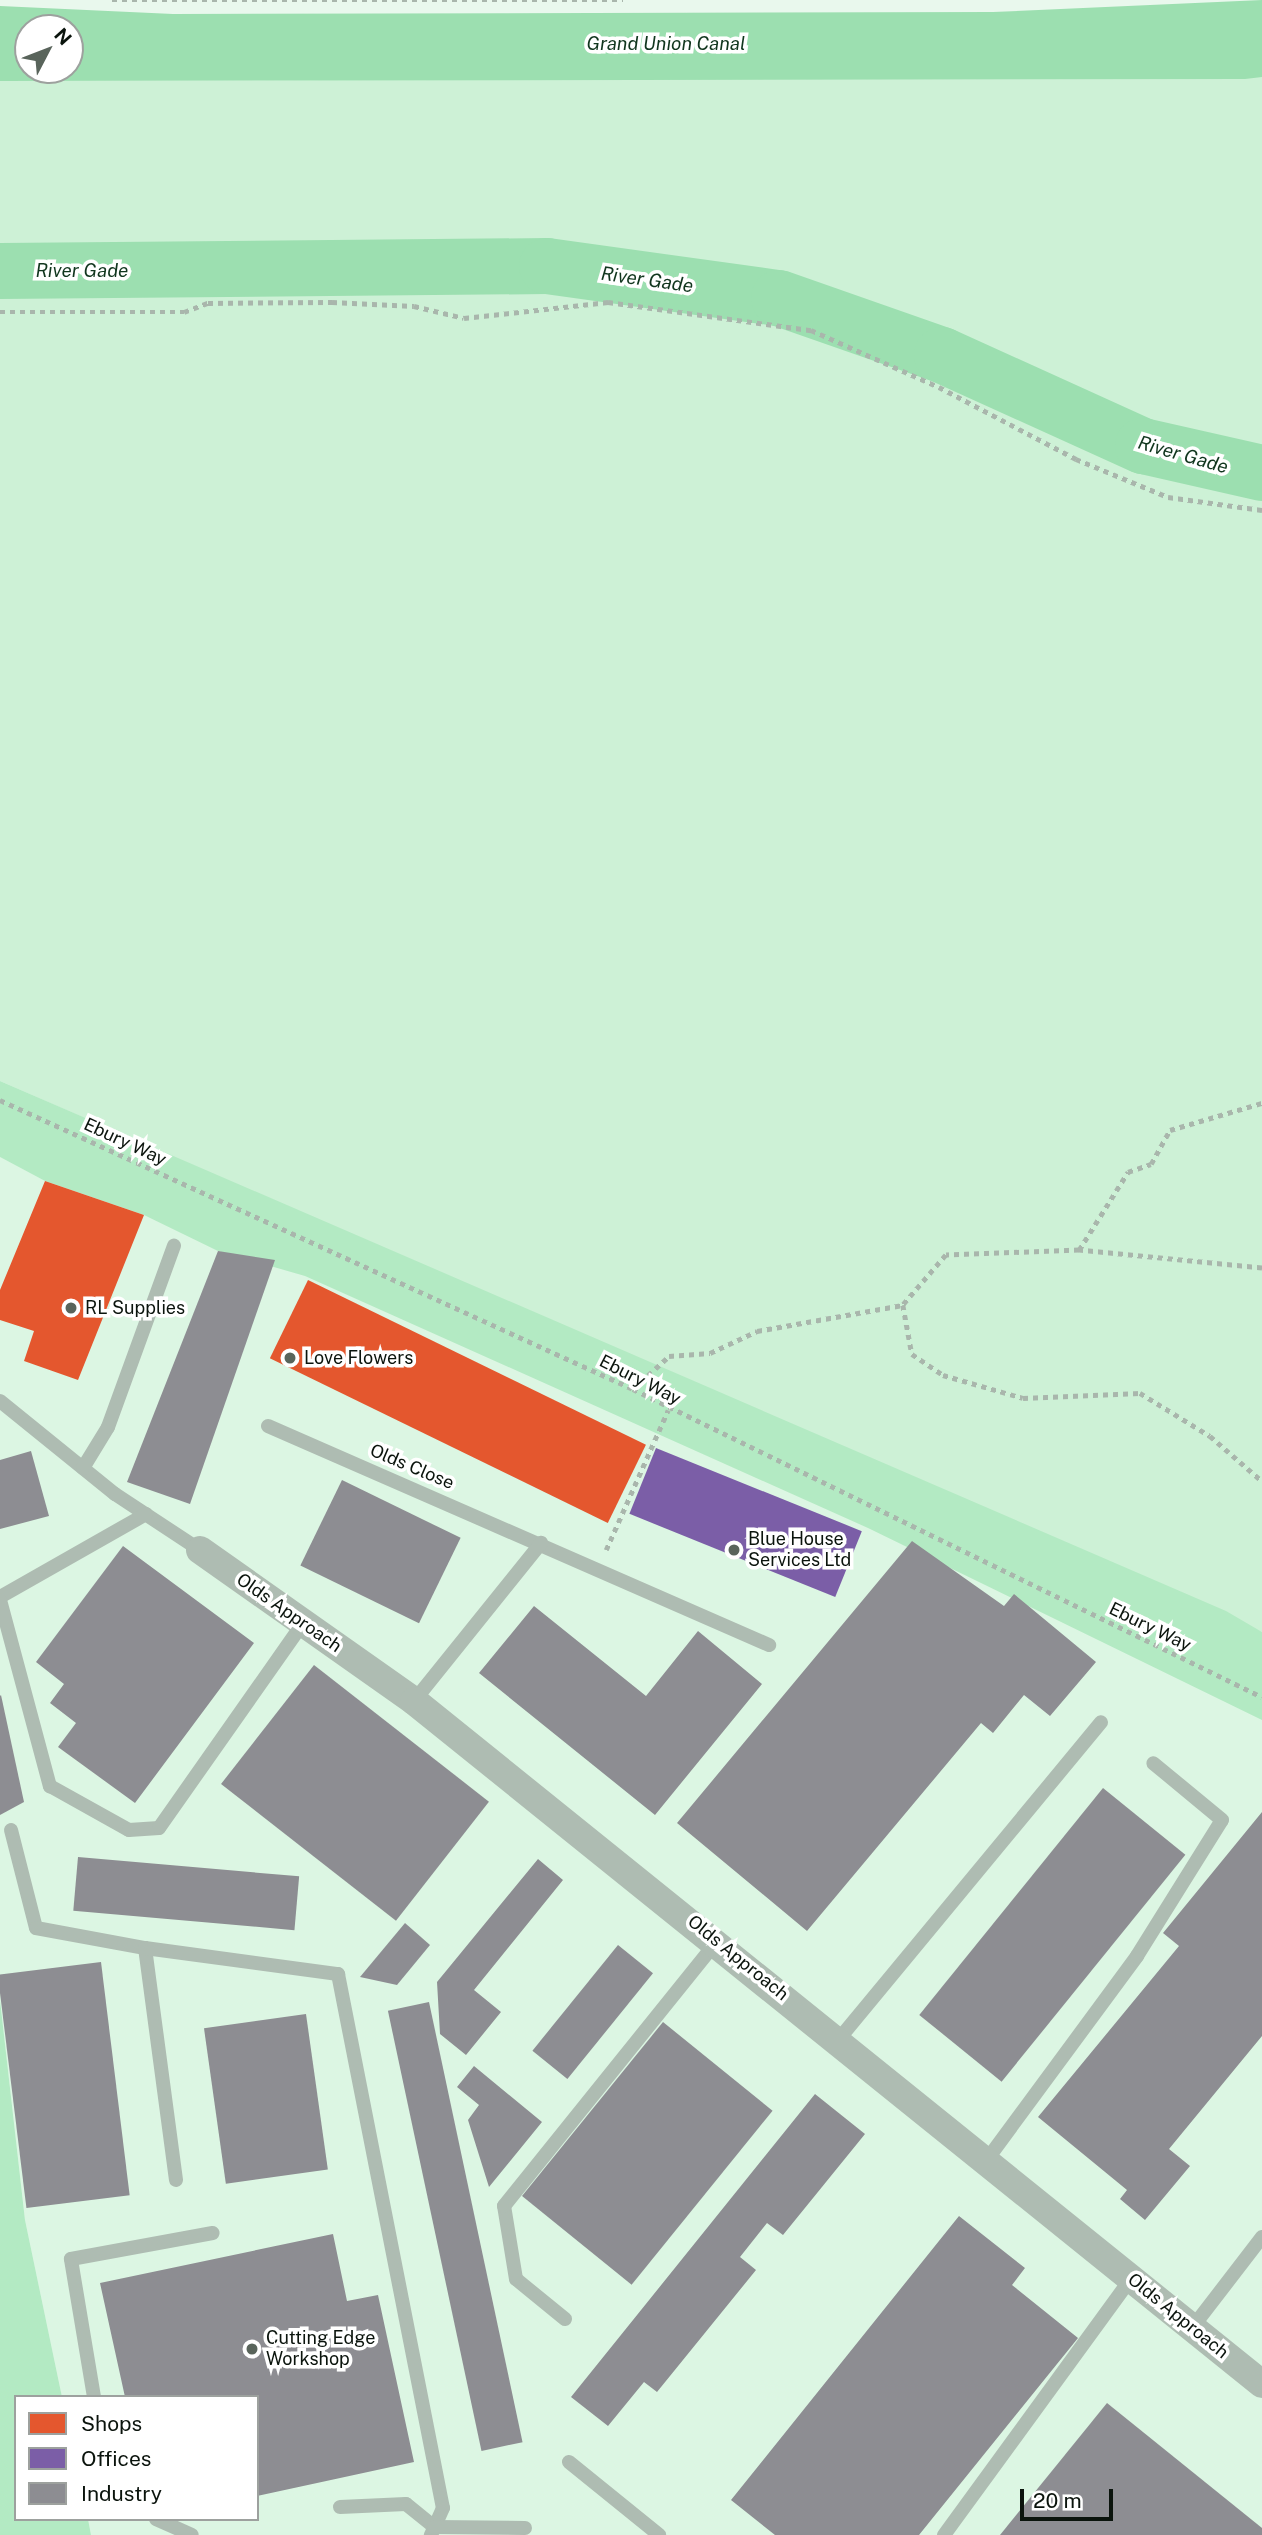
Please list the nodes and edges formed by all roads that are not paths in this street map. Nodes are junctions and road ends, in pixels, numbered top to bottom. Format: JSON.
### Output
{"nodes":[{"id":1,"x":174,"y":1246,"type":"dead end"},
{"id":2,"x":0,"y":1401,"type":"edge"},
{"id":3,"x":268,"y":1426,"type":"dead end"},
{"id":4,"x":83,"y":1468,"type":"junction"},
{"id":5,"x":146,"y":1514,"type":"junction"},
{"id":6,"x":541,"y":1543,"type":"junction"},
{"id":7,"x":200,"y":1550,"type":"joint"},
{"id":8,"x":0,"y":1599,"type":"edge"},
{"id":9,"x":303,"y":1623,"type":"junction"},
{"id":10,"x":769,"y":1645,"type":"dead end"},
{"id":11,"x":414,"y":1701,"type":"junction"},
{"id":12,"x":1101,"y":1722,"type":"dead end"},
{"id":13,"x":1153,"y":1763,"type":"dead end"},
{"id":14,"x":11,"y":1830,"type":"dead end"},
{"id":15,"x":717,"y":1941,"type":"junction"},
{"id":16,"x":145,"y":1948,"type":"junction"},
{"id":17,"x":839,"y":2039,"type":"junction"},
{"id":18,"x":986,"y":2161,"type":"junction"},
{"id":19,"x":176,"y":2180,"type":"dead end"},
{"id":20,"x":213,"y":2233,"type":"dead end"},
{"id":21,"x":1262,"y":2237,"type":"edge"},
{"id":22,"x":1131,"y":2279,"type":"junction"},
{"id":23,"x":565,"y":2319,"type":"dead end"},
{"id":24,"x":1192,"y":2328,"type":"junction"},
{"id":25,"x":1262,"y":2384,"type":"edge"},
{"id":26,"x":94,"y":2395,"type":"edge"},
{"id":27,"x":569,"y":2462,"type":"dead end"},
{"id":28,"x":340,"y":2507,"type":"dead end"},
{"id":29,"x":160,"y":2521,"type":"edge"},
{"id":30,"x":525,"y":2528,"type":"dead end"},
{"id":31,"x":432,"y":2531,"type":"edge"},
{"id":32,"x":192,"y":2535,"type":"edge"},
{"id":33,"x":659,"y":2535,"type":"edge"},
{"id":34,"x":944,"y":2535,"type":"edge"}],
"edges":[{"from":1,"to":4,"type":"lane"},
{"from":2,"to":4,"type":"lane"},
{"from":3,"to":6,"type":"lane","name":"Olds Close"},
{"from":4,"to":5,"type":"lane"},
{"from":5,"to":7,"type":"lane"},
{"from":5,"to":8,"type":"lane"},
{"from":6,"to":10,"type":"lane","name":"Olds Close"},
{"from":6,"to":11,"type":"lane"},
{"from":7,"to":9,"type":"street","name":"Olds Approach"},
{"from":8,"to":9,"type":"lane"},
{"from":9,"to":11,"type":"street","name":"Olds Approach"},
{"from":11,"to":15,"type":"street","name":"Olds Approach"},
{"from":12,"to":17,"type":"lane"},
{"from":13,"to":18,"type":"lane"},
{"from":14,"to":16,"type":"lane"},
{"from":15,"to":17,"type":"street","name":"Olds Approach"},
{"from":15,"to":23,"type":"lane"},
{"from":16,"to":19,"type":"lane"},
{"from":16,"to":31,"type":"lane"},
{"from":17,"to":18,"type":"street","name":"Olds Approach"},
{"from":18,"to":22,"type":"street","name":"Olds Approach"},
{"from":20,"to":26,"type":"lane"},
{"from":21,"to":24,"type":"lane"},
{"from":22,"to":24,"type":"street","name":"Olds Approach"},
{"from":22,"to":34,"type":"lane"},
{"from":24,"to":25,"type":"street","name":"Olds Approach"},
{"from":27,"to":33,"type":"lane"},
{"from":28,"to":31,"type":"lane"},
{"from":29,"to":32,"type":"lane"},
{"from":30,"to":31,"type":"lane"}]}
